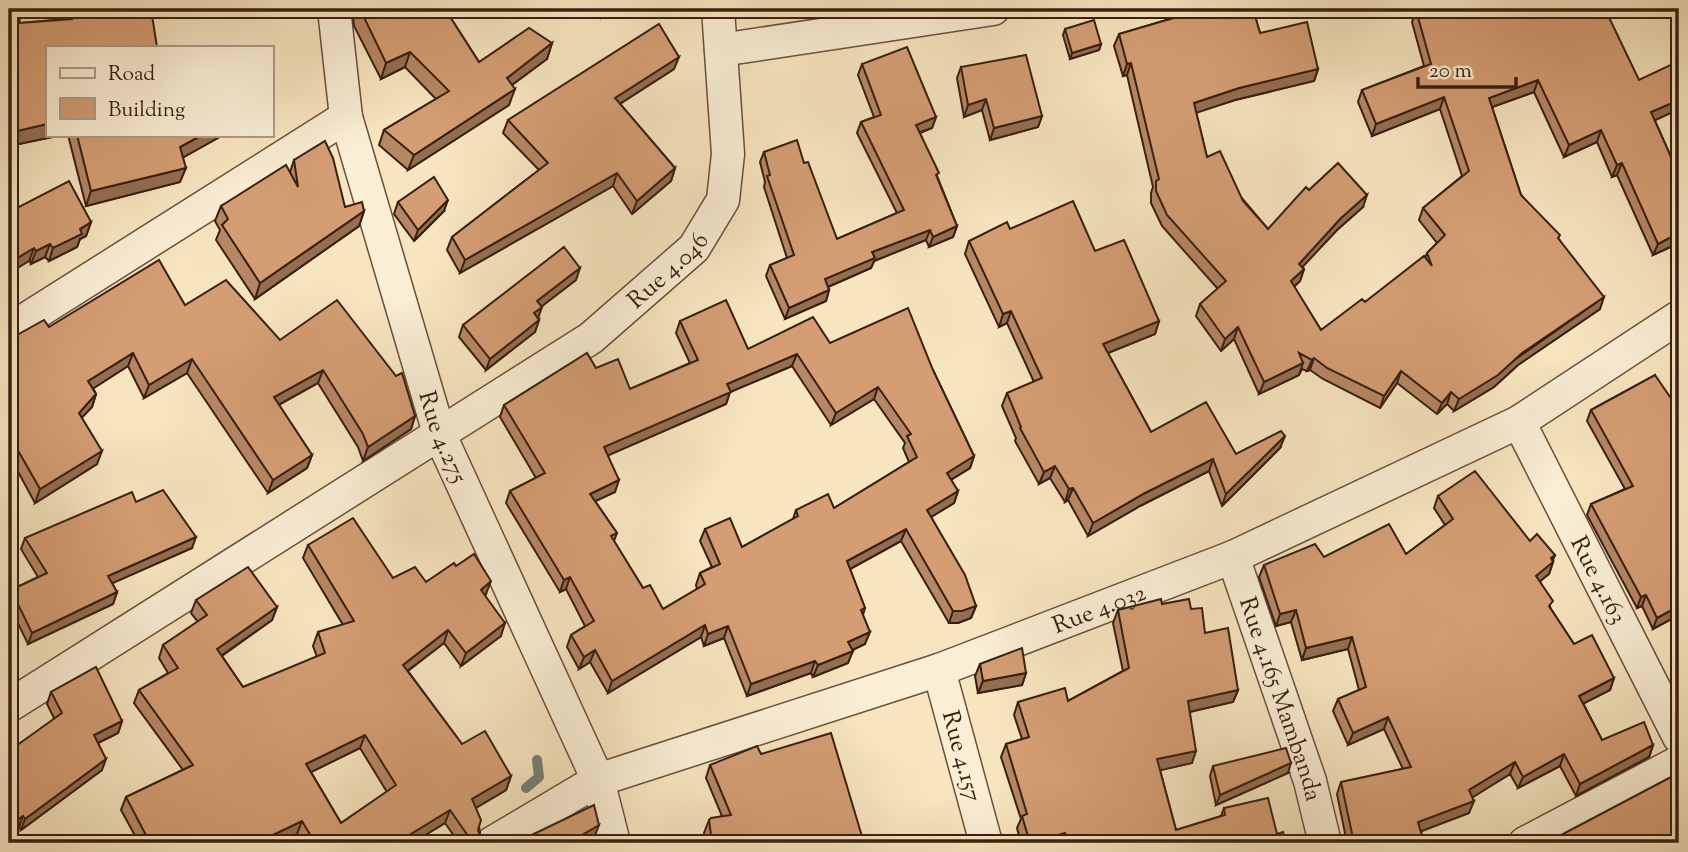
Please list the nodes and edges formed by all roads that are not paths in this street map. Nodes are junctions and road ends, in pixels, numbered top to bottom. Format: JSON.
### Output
{"nodes":[{"id":1,"x":334,"y":9,"type":"edge"},
{"id":2,"x":718,"y":9,"type":"edge"},
{"id":3,"x":993,"y":9,"type":"edge"},
{"id":4,"x":721,"y":50,"type":"junction"},
{"id":5,"x":346,"y":117,"type":"junction"},
{"id":6,"x":1679,"y":317,"type":"edge"},
{"id":7,"x":9,"y":330,"type":"edge"},
{"id":8,"x":1520,"y":422,"type":"junction"},
{"id":9,"x":439,"y":433,"type":"junction"},
{"id":10,"x":1233,"y":557,"type":"junction"},
{"id":11,"x":939,"y":670,"type":"junction"},
{"id":12,"x":9,"y":706,"type":"edge"},
{"id":13,"x":1679,"y":737,"type":"edge"},
{"id":14,"x":1679,"y":762,"type":"edge"},
{"id":15,"x":598,"y":780,"type":"junction"},
{"id":16,"x":492,"y":843,"type":"edge"},
{"id":17,"x":614,"y":843,"type":"edge"},
{"id":18,"x":986,"y":843,"type":"edge"},
{"id":19,"x":1325,"y":843,"type":"edge"},
{"id":20,"x":1525,"y":843,"type":"edge"}],
"edges":[{"from":1,"to":5,"type":"street","name":"Rue 4.275"},
{"from":2,"to":4,"type":"street","name":"Rue 4.046"},
{"from":3,"to":4,"type":"street"},
{"from":4,"to":9,"type":"street","name":"Rue 4.046"},
{"from":5,"to":7,"type":"street"},
{"from":5,"to":9,"type":"street","name":"Rue 4.275"},
{"from":6,"to":8,"type":"street","name":"Rue 4.032"},
{"from":8,"to":10,"type":"street","name":"Rue 4.032"},
{"from":8,"to":13,"type":"street","name":"Rue 4.163"},
{"from":9,"to":12,"type":"street","name":"Rue 4.046"},
{"from":9,"to":15,"type":"street","name":"Rue 4.275"},
{"from":10,"to":11,"type":"street","name":"Rue 4.032"},
{"from":10,"to":19,"type":"street","name":"Rue 4.165 Mambanda"},
{"from":11,"to":15,"type":"street","name":"Rue 4.032"},
{"from":11,"to":18,"type":"street","name":"Rue 4.157"},
{"from":14,"to":20,"type":"street"},
{"from":15,"to":16,"type":"street","name":"Rue 4.032"},
{"from":15,"to":17,"type":"street","name":"Rue 4.275"}]}
